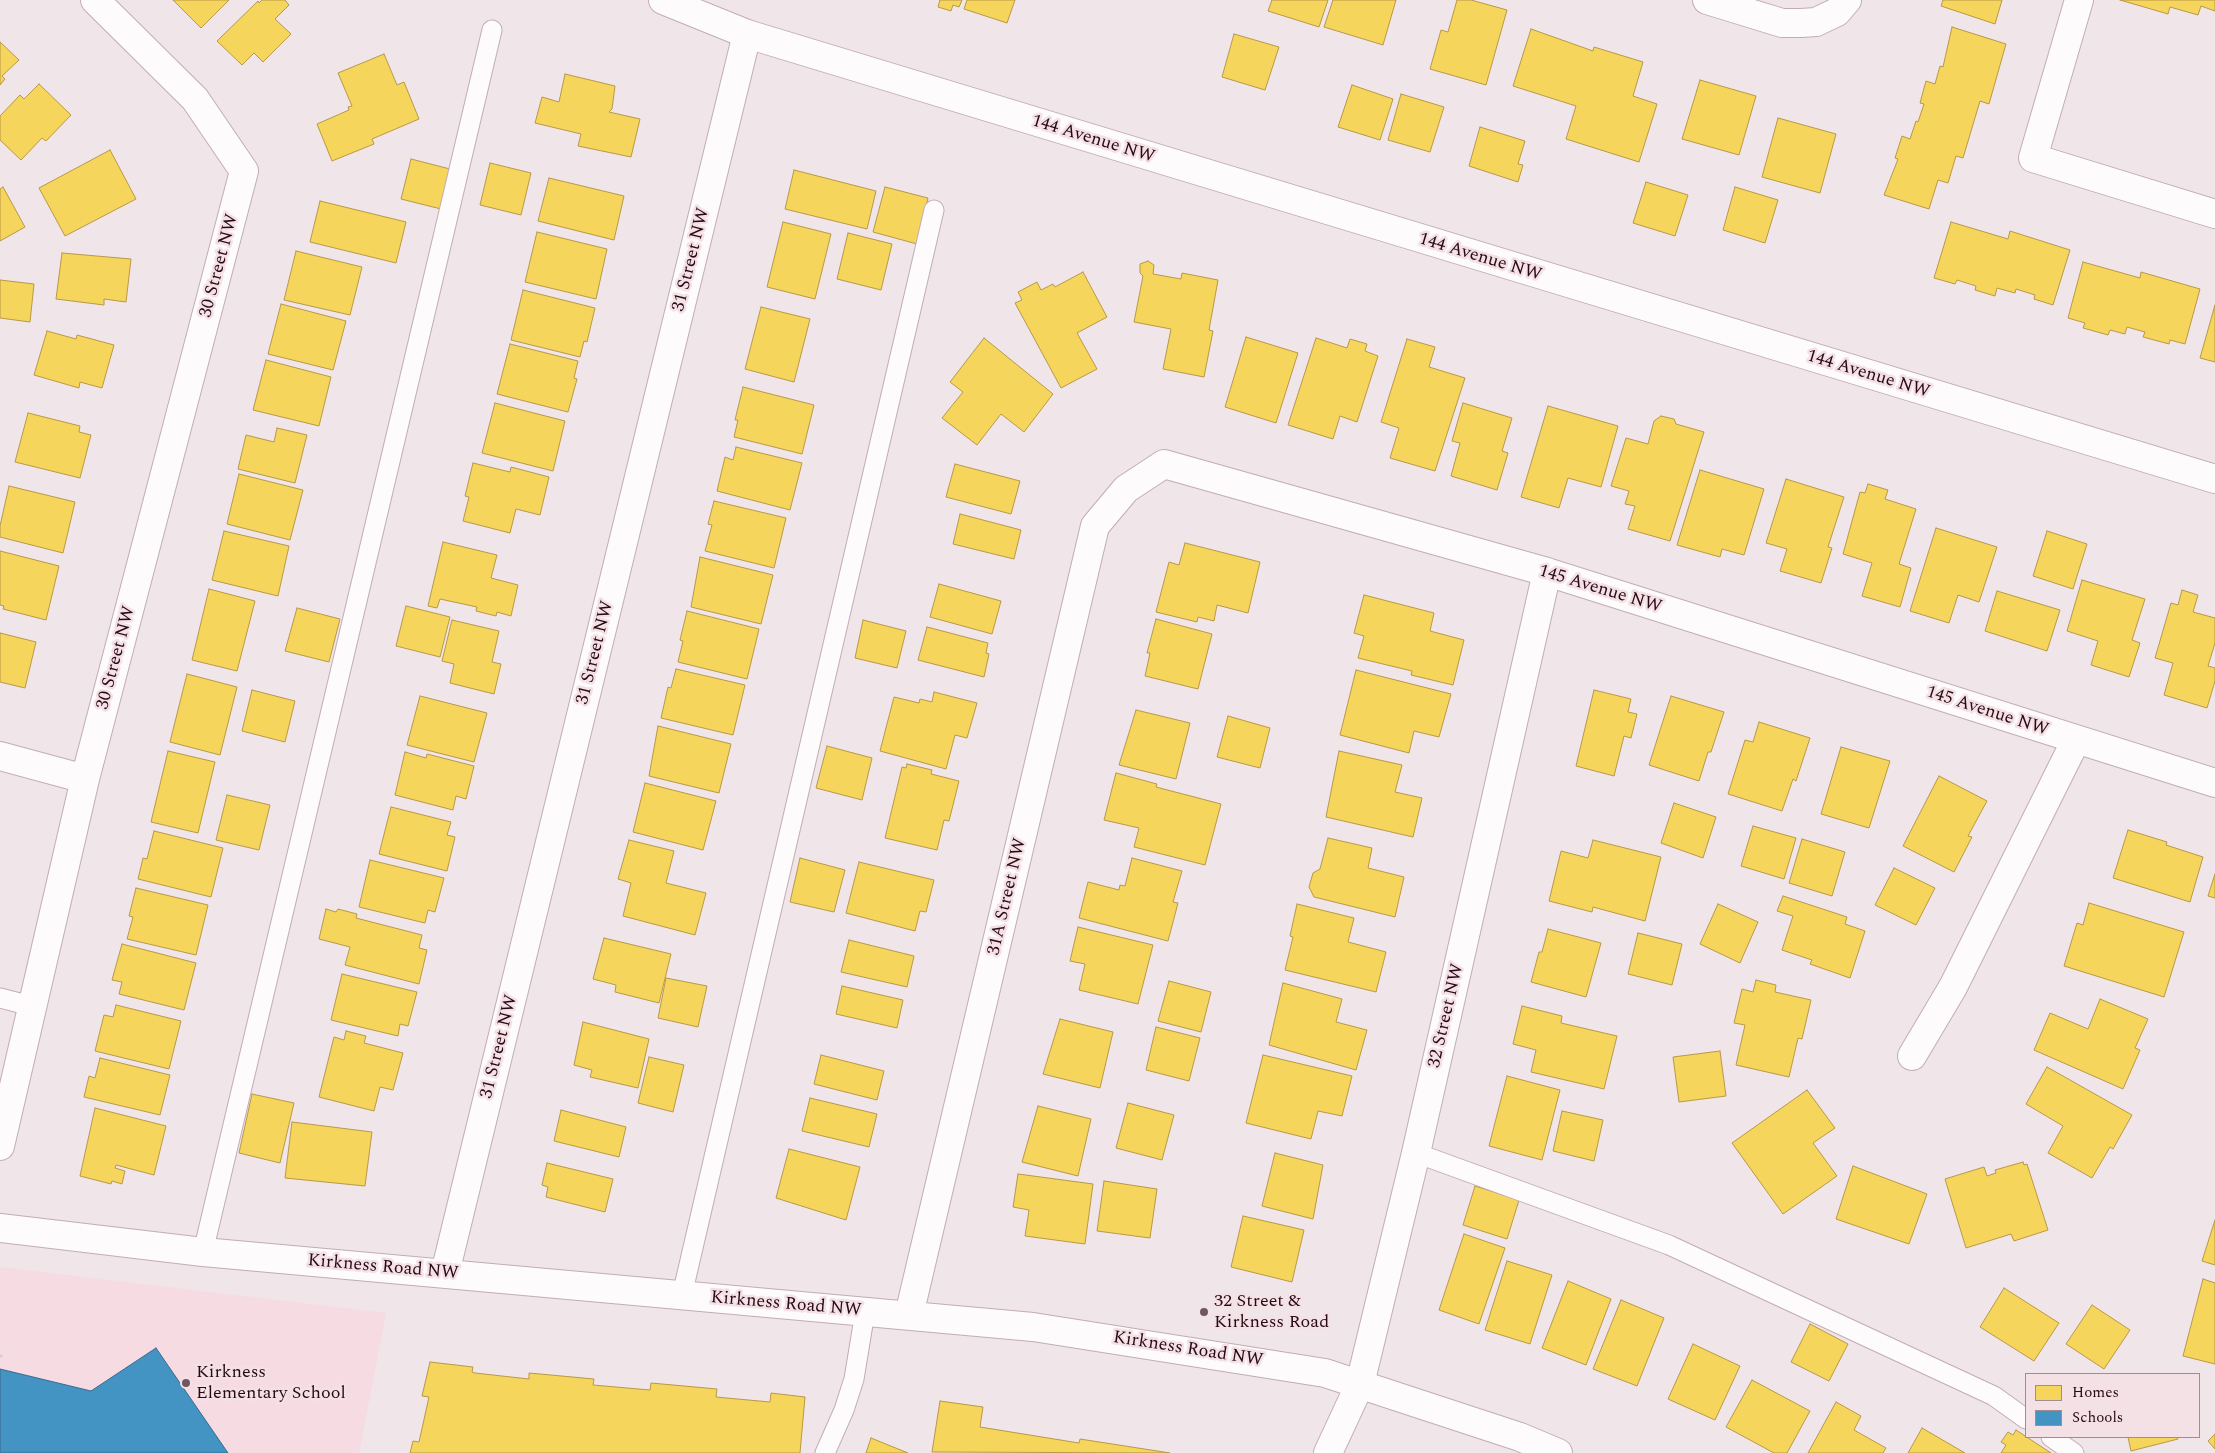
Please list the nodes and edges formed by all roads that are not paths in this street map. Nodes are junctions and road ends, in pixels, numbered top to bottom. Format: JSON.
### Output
{"nodes":[{"id":1,"x":95,"y":0,"type":"edge"},
{"id":2,"x":663,"y":0,"type":"edge"},
{"id":3,"x":697,"y":0,"type":"edge"},
{"id":4,"x":1707,"y":0,"type":"edge"},
{"id":5,"x":2079,"y":0,"type":"edge"},
{"id":6,"x":1842,"y":6,"type":"edge"},
{"id":7,"x":492,"y":30,"type":"dead end"},
{"id":8,"x":747,"y":34,"type":"junction"},
{"id":9,"x":934,"y":210,"type":"dead end"},
{"id":10,"x":2215,"y":214,"type":"edge"},
{"id":11,"x":2215,"y":480,"type":"edge"},
{"id":12,"x":1126,"y":489,"type":"joint"},
{"id":13,"x":1547,"y":572,"type":"junction"},
{"id":14,"x":2076,"y":740,"type":"junction"},
{"id":15,"x":0,"y":756,"type":"edge"},
{"id":16,"x":85,"y":779,"type":"junction"},
{"id":17,"x":2215,"y":783,"type":"edge"},
{"id":18,"x":0,"y":998,"type":"edge"},
{"id":19,"x":31,"y":1006,"type":"junction"},
{"id":20,"x":1912,"y":1056,"type":"dead end"},
{"id":21,"x":0,"y":1146,"type":"edge"},
{"id":22,"x":1416,"y":1153,"type":"junction"},
{"id":23,"x":0,"y":1228,"type":"edge"},
{"id":24,"x":203,"y":1252,"type":"junction"},
{"id":25,"x":445,"y":1273,"type":"junction"},
{"id":26,"x":682,"y":1295,"type":"junction"},
{"id":27,"x":865,"y":1312,"type":"junction"},
{"id":28,"x":909,"y":1315,"type":"junction"},
{"id":29,"x":1360,"y":1384,"type":"junction"},
{"id":30,"x":2025,"y":1418,"type":"edge"},
{"id":31,"x":2052,"y":1438,"type":"edge"},
{"id":32,"x":825,"y":1453,"type":"edge"},
{"id":33,"x":1328,"y":1453,"type":"edge"},
{"id":34,"x":1558,"y":1453,"type":"edge"},
{"id":35,"x":2074,"y":1453,"type":"edge"}],
"edges":[{"from":1,"to":16,"type":"street","name":"30 Street NW"},
{"from":2,"to":8,"type":"street","name":"144 Avenue NW"},
{"from":3,"to":8,"type":"street","name":"144 Avenue NW"},
{"from":4,"to":6,"type":"street"},
{"from":5,"to":10,"type":"street"},
{"from":7,"to":24,"type":"lane"},
{"from":8,"to":11,"type":"street","name":"144 Avenue NW"},
{"from":8,"to":25,"type":"street","name":"31 Street NW"},
{"from":9,"to":26,"type":"lane"},
{"from":12,"to":13,"type":"street","name":"145 Avenue NW"},
{"from":12,"to":28,"type":"street","name":"31A Street NW"},
{"from":13,"to":14,"type":"street","name":"145 Avenue NW"},
{"from":13,"to":22,"type":"street","name":"32 Street NW"},
{"from":14,"to":17,"type":"street","name":"145 Avenue NW"},
{"from":14,"to":20,"type":"street"},
{"from":15,"to":16,"type":"street"},
{"from":16,"to":19,"type":"street","name":"30 Street NW"},
{"from":18,"to":19,"type":"lane"},
{"from":19,"to":21,"type":"street","name":"30 Street NW"},
{"from":22,"to":29,"type":"street","name":"32 Street NW"},
{"from":22,"to":30,"type":"lane"},
{"from":23,"to":24,"type":"street","name":"Kirkness Road NW"},
{"from":24,"to":25,"type":"street","name":"Kirkness Road NW"},
{"from":25,"to":26,"type":"street","name":"Kirkness Road NW"},
{"from":26,"to":27,"type":"street","name":"Kirkness Road NW"},
{"from":27,"to":28,"type":"street","name":"Kirkness Road NW"},
{"from":27,"to":32,"type":"lane"},
{"from":28,"to":29,"type":"street","name":"Kirkness Road NW"},
{"from":29,"to":33,"type":"street","name":"32 Street NW"},
{"from":29,"to":34,"type":"street","name":"Kirkness Road NW"},
{"from":31,"to":35,"type":"lane"}]}
